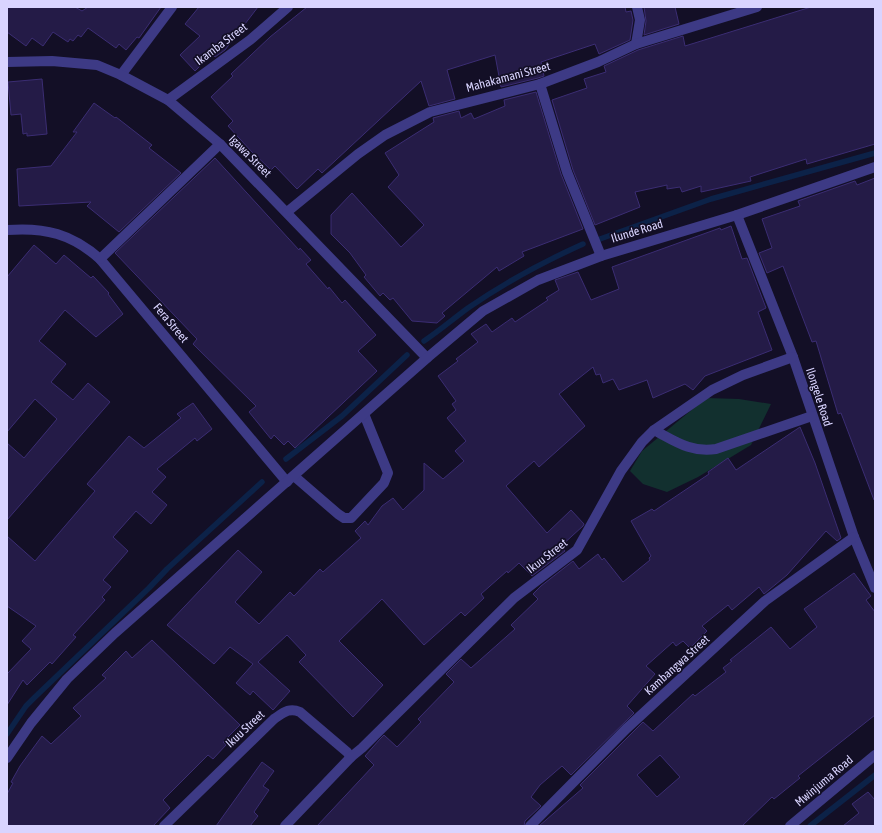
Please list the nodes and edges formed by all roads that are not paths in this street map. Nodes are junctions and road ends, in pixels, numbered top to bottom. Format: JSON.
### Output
{"nodes":[{"id":1,"x":172,"y":7,"type":"edge"},
{"id":2,"x":288,"y":7,"type":"edge"},
{"id":3,"x":637,"y":7,"type":"edge"},
{"id":4,"x":757,"y":7,"type":"edge"},
{"id":5,"x":636,"y":44,"type":"junction"},
{"id":6,"x":7,"y":62,"type":"edge"},
{"id":7,"x":121,"y":75,"type":"junction"},
{"id":8,"x":540,"y":84,"type":"junction"},
{"id":9,"x":168,"y":100,"type":"junction"},
{"id":10,"x":220,"y":144,"type":"junction"},
{"id":11,"x":875,"y":167,"type":"edge"},
{"id":12,"x":287,"y":212,"type":"junction"},
{"id":13,"x":737,"y":215,"type":"junction"},
{"id":14,"x":7,"y":230,"type":"edge"},
{"id":15,"x":601,"y":256,"type":"junction"},
{"id":16,"x":100,"y":259,"type":"junction"},
{"id":17,"x":427,"y":358,"type":"junction"},
{"id":18,"x":793,"y":358,"type":"junction"},
{"id":19,"x":364,"y":414,"type":"junction"},
{"id":20,"x":812,"y":416,"type":"junction"},
{"id":21,"x":654,"y":430,"type":"junction"},
{"id":22,"x":291,"y":479,"type":"junction"},
{"id":23,"x":854,"y":537,"type":"junction"},
{"id":24,"x":875,"y":588,"type":"edge"},
{"id":25,"x":875,"y":755,"type":"edge"},
{"id":26,"x":351,"y":757,"type":"junction"},
{"id":27,"x":7,"y":758,"type":"edge"},
{"id":28,"x":796,"y":824,"type":"edge"},
{"id":29,"x":164,"y":826,"type":"edge"},
{"id":30,"x":285,"y":826,"type":"edge"},
{"id":31,"x":530,"y":826,"type":"edge"}],
"edges":[{"from":1,"to":7,"type":"street"},
{"from":2,"to":9,"type":"street","name":"Ikamba Street"},
{"from":3,"to":5,"type":"street"},
{"from":4,"to":5,"type":"street","name":"Mahakamani Street"},
{"from":5,"to":8,"type":"street","name":"Mahakamani Street"},
{"from":6,"to":7,"type":"street","name":"Igawa Street"},
{"from":7,"to":9,"type":"street","name":"Igawa Street"},
{"from":8,"to":12,"type":"street","name":"Mahakamani Street"},
{"from":8,"to":15,"type":"street"},
{"from":9,"to":10,"type":"street","name":"Igawa Street"},
{"from":10,"to":12,"type":"street","name":"Igawa Street"},
{"from":10,"to":16,"type":"street"},
{"from":11,"to":13,"type":"street","name":"Ilunde Road"},
{"from":12,"to":17,"type":"street","name":"Igawa Street"},
{"from":13,"to":15,"type":"street","name":"Ilunde Road"},
{"from":13,"to":18,"type":"street","name":"Ilongele Road"},
{"from":14,"to":16,"type":"street","name":"Fera Street"},
{"from":15,"to":17,"type":"street","name":"Ilunde Road"},
{"from":16,"to":22,"type":"street","name":"Fera Street"},
{"from":17,"to":19,"type":"street","name":"Ilunde Road"},
{"from":18,"to":20,"type":"street","name":"Ilongele Road"},
{"from":18,"to":21,"type":"street","name":"Ikuu Street"},
{"from":19,"to":22,"type":"street","name":"Ilunde Road"},
{"from":19,"to":22,"type":"street","name":"Fera Street"},
{"from":20,"to":21,"type":"street"},
{"from":20,"to":23,"type":"street","name":"Ilongele Road"},
{"from":21,"to":26,"type":"street","name":"Ikuu Street"},
{"from":22,"to":27,"type":"street","name":"Ilunde Road"},
{"from":23,"to":24,"type":"street","name":"Ilongele Road"},
{"from":23,"to":31,"type":"street","name":"Kambangwa Street"},
{"from":25,"to":28,"type":"street","name":"Mwinjuma Road"},
{"from":26,"to":29,"type":"street","name":"Ikuu Street"},
{"from":26,"to":30,"type":"street","name":"Ikuu Street"}]}
